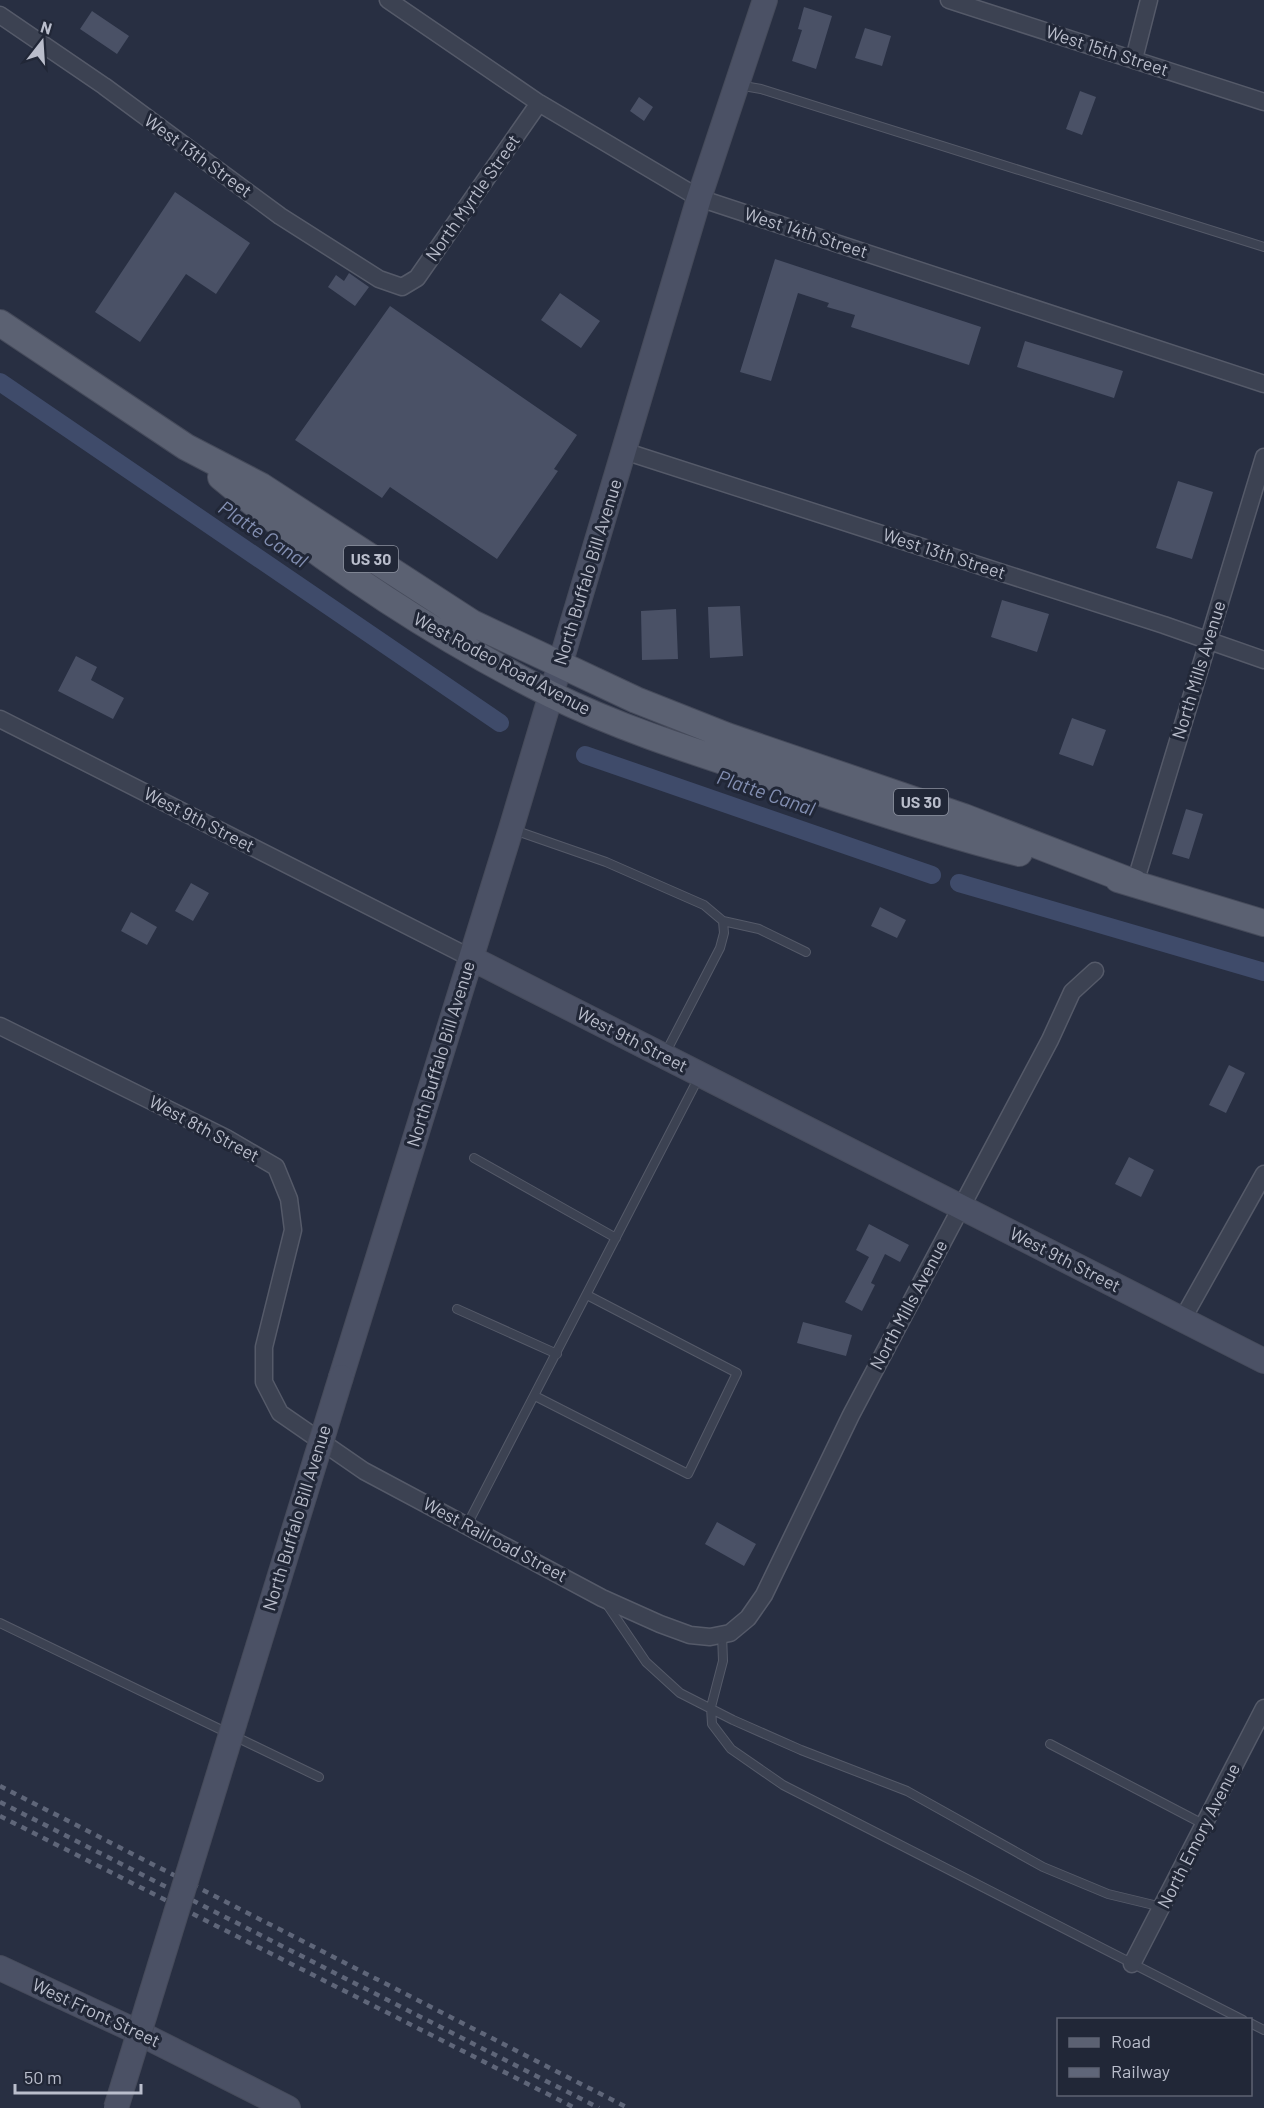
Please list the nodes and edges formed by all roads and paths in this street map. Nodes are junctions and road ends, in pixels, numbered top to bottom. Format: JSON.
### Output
{"nodes":[{"id":1,"x":388,"y":0,"type":"edge"},
{"id":2,"x":765,"y":0,"type":"edge"},
{"id":3,"x":949,"y":0,"type":"edge"},
{"id":4,"x":1149,"y":0,"type":"edge"},
{"id":5,"x":0,"y":15,"type":"edge"},
{"id":6,"x":1134,"y":59,"type":"junction"},
{"id":7,"x":738,"y":85,"type":"junction"},
{"id":8,"x":1264,"y":102,"type":"edge"},
{"id":9,"x":538,"y":103,"type":"junction"},
{"id":10,"x":699,"y":198,"type":"junction"},
{"id":11,"x":1264,"y":247,"type":"edge"},
{"id":12,"x":402,"y":287,"type":"joint"},
{"id":13,"x":0,"y":323,"type":"edge"},
{"id":14,"x":1264,"y":384,"type":"edge"},
{"id":15,"x":186,"y":447,"type":"junction"},
{"id":16,"x":624,"y":451,"type":"junction"},
{"id":17,"x":1264,"y":457,"type":"edge"},
{"id":18,"x":1208,"y":641,"type":"junction"},
{"id":19,"x":1264,"y":660,"type":"edge"},
{"id":20,"x":560,"y":664,"type":"junction"},
{"id":21,"x":551,"y":694,"type":"junction"},
{"id":22,"x":0,"y":719,"type":"edge"},
{"id":23,"x":511,"y":829,"type":"junction"},
{"id":24,"x":1135,"y":883,"type":"junction"},
{"id":25,"x":723,"y":921,"type":"junction"},
{"id":26,"x":1264,"y":923,"type":"edge"},
{"id":27,"x":806,"y":952,"type":"dead end"},
{"id":28,"x":471,"y":958,"type":"junction"},
{"id":29,"x":1095,"y":971,"type":"dead end"},
{"id":30,"x":0,"y":1026,"type":"edge"},
{"id":31,"x":664,"y":1056,"type":"junction"},
{"id":32,"x":700,"y":1074,"type":"junction"},
{"id":33,"x":474,"y":1158,"type":"dead end"},
{"id":34,"x":1264,"y":1173,"type":"edge"},
{"id":35,"x":961,"y":1207,"type":"junction"},
{"id":36,"x":616,"y":1238,"type":"junction"},
{"id":37,"x":586,"y":1295,"type":"junction"},
{"id":38,"x":457,"y":1309,"type":"dead end"},
{"id":39,"x":1182,"y":1320,"type":"junction"},
{"id":40,"x":557,"y":1354,"type":"junction"},
{"id":41,"x":1264,"y":1361,"type":"edge"},
{"id":42,"x":535,"y":1395,"type":"junction"},
{"id":43,"x":280,"y":1413,"type":"joint"},
{"id":44,"x":467,"y":1525,"type":"junction"},
{"id":45,"x":602,"y":1598,"type":"junction"},
{"id":46,"x":0,"y":1623,"type":"edge"},
{"id":47,"x":722,"y":1634,"type":"junction"},
{"id":48,"x":711,"y":1707,"type":"junction"},
{"id":49,"x":1264,"y":1708,"type":"edge"},
{"id":50,"x":1050,"y":1744,"type":"dead end"},
{"id":51,"x":319,"y":1777,"type":"dead end"},
{"id":52,"x":1205,"y":1825,"type":"junction"},
{"id":53,"x":1163,"y":1907,"type":"junction"},
{"id":54,"x":1132,"y":1964,"type":"junction"},
{"id":55,"x":0,"y":1968,"type":"edge"},
{"id":56,"x":1241,"y":2018,"type":"edge"},
{"id":57,"x":116,"y":2108,"type":"edge"},
{"id":58,"x":288,"y":2108,"type":"edge"}],
"edges":[{"from":1,"to":9,"type":"street","name":"West 14th Street"},
{"from":2,"to":7,"type":"street","name":"North Buffalo Bill Avenue"},
{"from":3,"to":6,"type":"street","name":"West 15th Street"},
{"from":4,"to":6,"type":"street"},
{"from":5,"to":12,"type":"street","name":"West 13th Street"},
{"from":6,"to":8,"type":"street","name":"West 15th Street"},
{"from":7,"to":10,"type":"street","name":"North Buffalo Bill Avenue"},
{"from":7,"to":11,"type":"lane"},
{"from":9,"to":10,"type":"street","name":"West 14th Street"},
{"from":9,"to":12,"type":"street","name":"North Myrtle Street"},
{"from":10,"to":14,"type":"street","name":"West 14th Street"},
{"from":10,"to":16,"type":"street","name":"North Buffalo Bill Avenue"},
{"from":13,"to":15,"type":"main road","name":"West Rodeo Road Avenue","number":"US 30"},
{"from":15,"to":20,"type":"main road","name":"West Rodeo Road Avenue","number":"US 30"},
{"from":15,"to":21,"type":"main road","name":"West Rodeo Road Avenue","number":"US 30"},
{"from":16,"to":18,"type":"street","name":"West 13th Street"},
{"from":16,"to":20,"type":"street","name":"North Buffalo Bill Avenue"},
{"from":17,"to":18,"type":"street","name":"North Mills Avenue"},
{"from":18,"to":19,"type":"street","name":"West 13th Street"},
{"from":18,"to":24,"type":"street","name":"North Mills Avenue"},
{"from":20,"to":21,"type":"street","name":"North Buffalo Bill Avenue"},
{"from":20,"to":24,"type":"main road","name":"West Rodeo Road Avenue","number":"US 30"},
{"from":21,"to":23,"type":"street","name":"North Buffalo Bill Avenue"},
{"from":21,"to":24,"type":"main road","name":"West Rodeo Road Avenue","number":"US 30"},
{"from":22,"to":28,"type":"street","name":"West 9th Street"},
{"from":23,"to":25,"type":"lane"},
{"from":23,"to":28,"type":"street","name":"North Buffalo Bill Avenue"},
{"from":24,"to":26,"type":"main road","name":"West Rodeo Road Avenue","number":"US 30"},
{"from":25,"to":27,"type":"lane"},
{"from":25,"to":31,"type":"lane"},
{"from":28,"to":31,"type":"street","name":"West 9th Street"},
{"from":28,"to":57,"type":"street","name":"North Buffalo Bill Avenue","bridge":true},
{"from":29,"to":35,"type":"street","name":"North Mills Avenue"},
{"from":30,"to":43,"type":"street","name":"West 8th Street"},
{"from":31,"to":32,"type":"street","name":"West 9th Street"},
{"from":32,"to":35,"type":"street","name":"West 9th Street"},
{"from":32,"to":36,"type":"lane"},
{"from":33,"to":36,"type":"lane"},
{"from":34,"to":39,"type":"street"},
{"from":35,"to":39,"type":"street","name":"West 9th Street"},
{"from":35,"to":47,"type":"street","name":"North Mills Avenue"},
{"from":36,"to":37,"type":"lane"},
{"from":37,"to":40,"type":"lane"},
{"from":37,"to":42,"type":"lane"},
{"from":38,"to":40,"type":"lane"},
{"from":39,"to":41,"type":"street","name":"West 9th Street"},
{"from":40,"to":42,"type":"lane"},
{"from":42,"to":44,"type":"lane"},
{"from":43,"to":44,"type":"street","name":"West Railroad Street"},
{"from":44,"to":45,"type":"street","name":"West Railroad Street"},
{"from":45,"to":47,"type":"street","name":"West Railroad Street"},
{"from":45,"to":48,"type":"lane"},
{"from":46,"to":51,"type":"lane"},
{"from":47,"to":48,"type":"lane"},
{"from":48,"to":53,"type":"lane"},
{"from":48,"to":54,"type":"lane"},
{"from":49,"to":52,"type":"street","name":"North Emory Avenue"},
{"from":50,"to":52,"type":"lane"},
{"from":52,"to":53,"type":"street","name":"North Emory Avenue"},
{"from":53,"to":54,"type":"street","name":"North Emory Avenue"},
{"from":54,"to":56,"type":"lane"},
{"from":55,"to":58,"type":"street","name":"West Front Street"}]}
